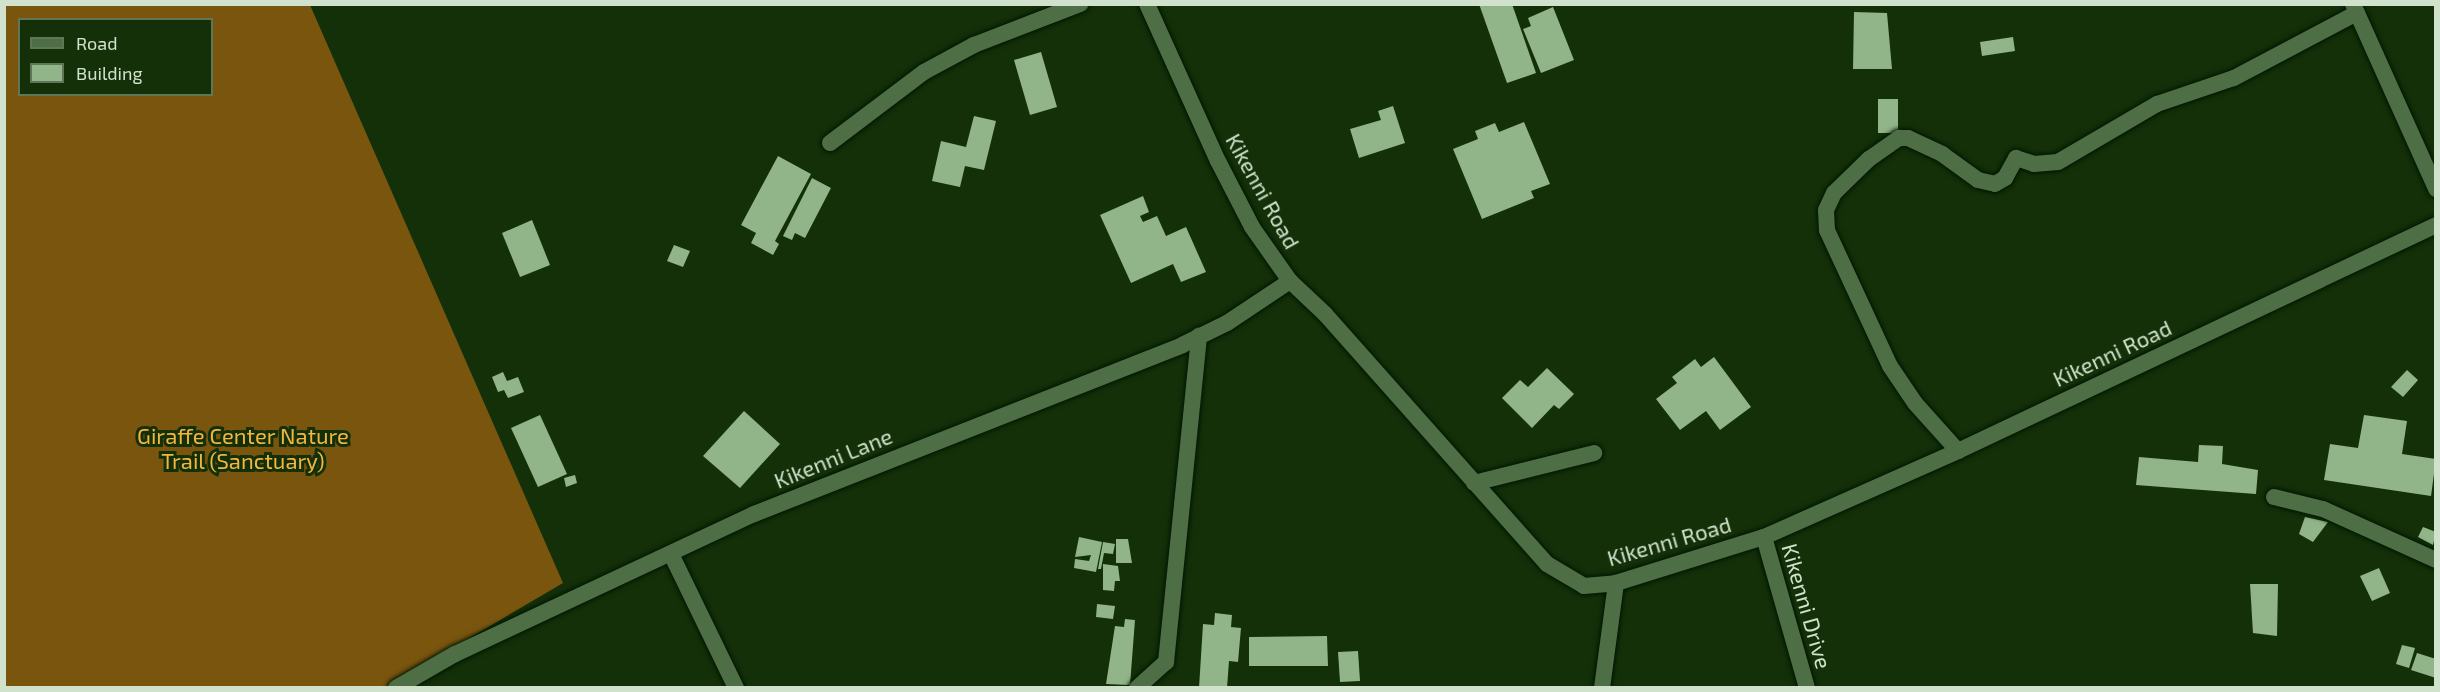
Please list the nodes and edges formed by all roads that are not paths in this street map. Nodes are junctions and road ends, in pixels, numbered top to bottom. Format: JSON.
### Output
{"nodes":[{"id":1,"x":1080,"y":4,"type":"edge"},
{"id":2,"x":1147,"y":4,"type":"edge"},
{"id":3,"x":2355,"y":9,"type":"edge"},
{"id":4,"x":830,"y":143,"type":"dead end"},
{"id":5,"x":2436,"y":189,"type":"edge"},
{"id":6,"x":2436,"y":225,"type":"edge"},
{"id":7,"x":1290,"y":281,"type":"junction"},
{"id":8,"x":1199,"y":336,"type":"junction"},
{"id":9,"x":1958,"y":451,"type":"junction"},
{"id":10,"x":1594,"y":453,"type":"dead end"},
{"id":11,"x":1474,"y":483,"type":"junction"},
{"id":12,"x":2274,"y":497,"type":"dead end"},
{"id":13,"x":1764,"y":537,"type":"junction"},
{"id":14,"x":672,"y":556,"type":"junction"},
{"id":15,"x":2436,"y":560,"type":"edge"},
{"id":16,"x":1616,"y":583,"type":"junction"},
{"id":17,"x":396,"y":687,"type":"edge"},
{"id":18,"x":736,"y":687,"type":"edge"},
{"id":19,"x":1137,"y":687,"type":"edge"},
{"id":20,"x":1602,"y":687,"type":"edge"},
{"id":21,"x":1808,"y":687,"type":"edge"}],
"edges":[{"from":1,"to":4,"type":"street"},
{"from":2,"to":7,"type":"street","name":"Kikenni Road"},
{"from":3,"to":5,"type":"street"},
{"from":3,"to":9,"type":"street"},
{"from":6,"to":9,"type":"street","name":"Kikenni Road"},
{"from":7,"to":8,"type":"street","name":"Kikenni Lane"},
{"from":7,"to":11,"type":"street","name":"Kikenni Road"},
{"from":8,"to":14,"type":"street","name":"Kikenni Lane"},
{"from":8,"to":19,"type":"street"},
{"from":9,"to":13,"type":"street","name":"Kikenni Road"},
{"from":10,"to":11,"type":"street"},
{"from":11,"to":16,"type":"street","name":"Kikenni Road"},
{"from":12,"to":15,"type":"street"},
{"from":13,"to":16,"type":"street","name":"Kikenni Road"},
{"from":13,"to":21,"type":"street","name":"Kikenni Drive"},
{"from":14,"to":17,"type":"street","name":"Kikenni Lane"},
{"from":14,"to":18,"type":"street"},
{"from":16,"to":20,"type":"street"}]}
